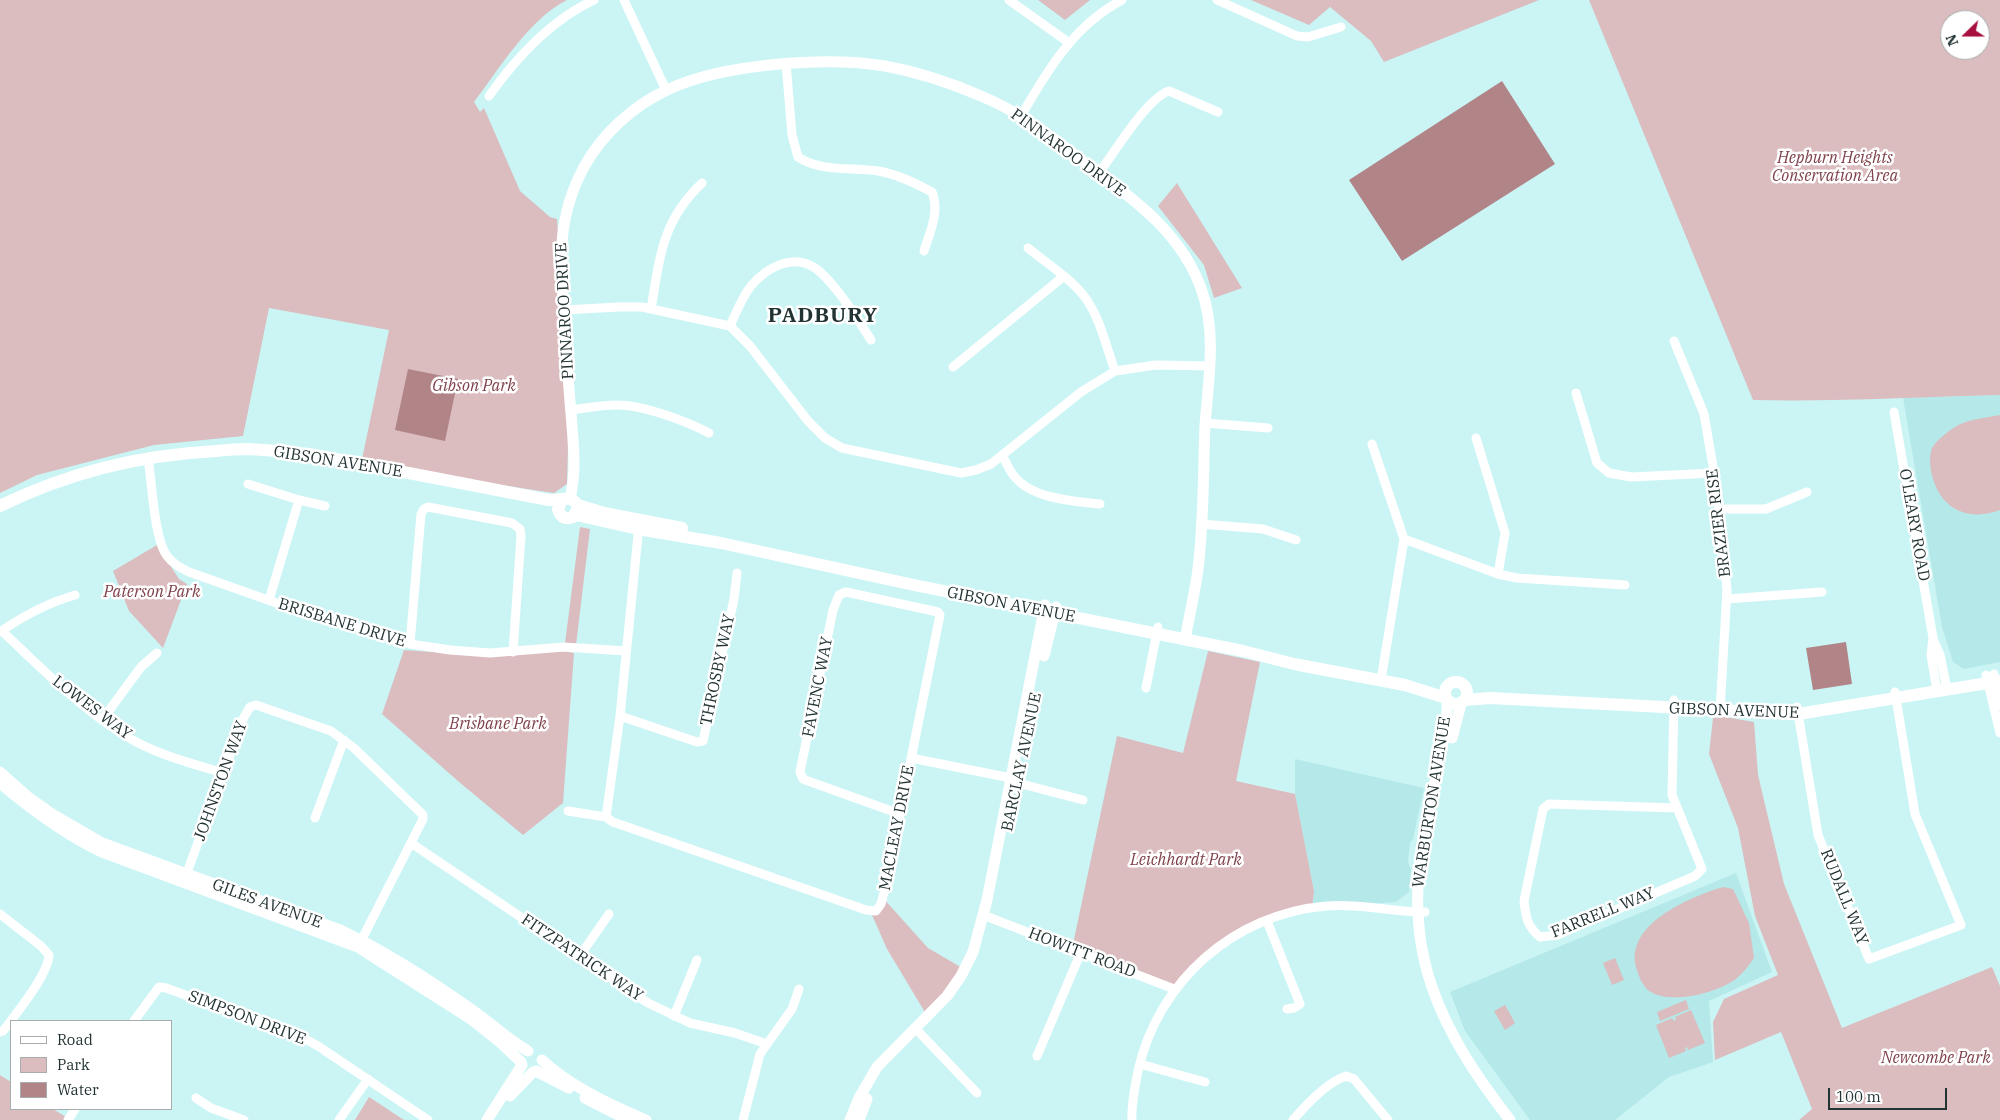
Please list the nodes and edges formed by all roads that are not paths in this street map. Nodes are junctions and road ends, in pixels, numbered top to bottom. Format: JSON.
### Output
{"nodes":[{"id":1,"x":594,"y":0,"type":"edge"},
{"id":2,"x":624,"y":0,"type":"edge"},
{"id":3,"x":1008,"y":0,"type":"edge"},
{"id":4,"x":1122,"y":0,"type":"edge"},
{"id":5,"x":1217,"y":0,"type":"edge"},
{"id":6,"x":1340,"y":27,"type":"dead end"},
{"id":7,"x":1068,"y":42,"type":"junction"},
{"id":8,"x":786,"y":63,"type":"junction"},
{"id":9,"x":666,"y":90,"type":"junction"},
{"id":10,"x":489,"y":96,"type":"dead end"},
{"id":11,"x":1218,"y":112,"type":"dead end"},
{"id":12,"x":1021,"y":116,"type":"junction"},
{"id":13,"x":1099,"y":173,"type":"junction"},
{"id":14,"x":702,"y":183,"type":"dead end"},
{"id":15,"x":1028,"y":248,"type":"dead end"},
{"id":16,"x":924,"y":251,"type":"dead end"},
{"id":17,"x":1064,"y":276,"type":"junction"},
{"id":18,"x":651,"y":308,"type":"junction"},
{"id":19,"x":564,"y":310,"type":"junction"},
{"id":20,"x":730,"y":326,"type":"junction"},
{"id":21,"x":871,"y":340,"type":"dead end"},
{"id":22,"x":1674,"y":341,"type":"dead end"},
{"id":23,"x":1210,"y":366,"type":"junction"},
{"id":24,"x":952,"y":367,"type":"dead end"},
{"id":25,"x":1114,"y":371,"type":"junction"},
{"id":26,"x":1576,"y":393,"type":"dead end"},
{"id":27,"x":571,"y":410,"type":"junction"},
{"id":28,"x":1894,"y":412,"type":"dead end"},
{"id":29,"x":1205,"y":424,"type":"junction"},
{"id":30,"x":1268,"y":428,"type":"dead end"},
{"id":31,"x":709,"y":433,"type":"dead end"},
{"id":32,"x":1476,"y":438,"type":"dead end"},
{"id":33,"x":1372,"y":444,"type":"dead end"},
{"id":34,"x":1002,"y":455,"type":"junction"},
{"id":35,"x":148,"y":462,"type":"junction"},
{"id":36,"x":1714,"y":473,"type":"junction"},
{"id":37,"x":248,"y":484,"type":"dead end"},
{"id":38,"x":1807,"y":492,"type":"dead end"},
{"id":39,"x":299,"y":500,"type":"junction"},
{"id":40,"x":1100,"y":504,"type":"dead end"},
{"id":41,"x":0,"y":506,"type":"edge"},
{"id":42,"x":325,"y":506,"type":"dead end"},
{"id":43,"x":569,"y":506,"type":"junction"},
{"id":44,"x":1719,"y":509,"type":"junction"},
{"id":45,"x":0,"y":514,"type":"edge"},
{"id":46,"x":1201,"y":524,"type":"junction"},
{"id":47,"x":639,"y":525,"type":"junction"},
{"id":48,"x":1404,"y":539,"type":"junction"},
{"id":49,"x":1296,"y":540,"type":"dead end"},
{"id":50,"x":737,"y":573,"type":"dead end"},
{"id":51,"x":1498,"y":574,"type":"junction"},
{"id":52,"x":1625,"y":585,"type":"dead end"},
{"id":53,"x":1822,"y":592,"type":"dead end"},
{"id":54,"x":75,"y":595,"type":"dead end"},
{"id":55,"x":1727,"y":599,"type":"junction"},
{"id":56,"x":269,"y":600,"type":"junction"},
{"id":57,"x":1050,"y":609,"type":"junction"},
{"id":58,"x":938,"y":612,"type":"joint"},
{"id":59,"x":1157,"y":631,"type":"junction"},
{"id":60,"x":1,"y":632,"type":"edge"},
{"id":61,"x":1186,"y":637,"type":"junction"},
{"id":62,"x":410,"y":644,"type":"junction"},
{"id":63,"x":626,"y":651,"type":"junction"},
{"id":64,"x":513,"y":652,"type":"junction"},
{"id":65,"x":157,"y":653,"type":"dead end"},
{"id":66,"x":1381,"y":677,"type":"junction"},
{"id":67,"x":1994,"y":678,"type":"edge"},
{"id":68,"x":1942,"y":687,"type":"junction"},
{"id":69,"x":1146,"y":688,"type":"dead end"},
{"id":70,"x":1446,"y":695,"type":"junction"},
{"id":71,"x":1896,"y":696,"type":"junction"},
{"id":72,"x":1464,"y":698,"type":"junction"},
{"id":73,"x":1674,"y":705,"type":"junction"},
{"id":74,"x":1720,"y":707,"type":"junction"},
{"id":75,"x":1798,"y":710,"type":"junction"},
{"id":76,"x":620,"y":716,"type":"junction"},
{"id":77,"x":102,"y":720,"type":"junction"},
{"id":78,"x":2000,"y":734,"type":"edge"},
{"id":79,"x":344,"y":740,"type":"junction"},
{"id":80,"x":911,"y":758,"type":"junction"},
{"id":81,"x":0,"y":772,"type":"edge"},
{"id":82,"x":224,"y":773,"type":"junction"},
{"id":83,"x":1015,"y":781,"type":"junction"},
{"id":84,"x":0,"y":783,"type":"edge"},
{"id":85,"x":1083,"y":800,"type":"dead end"},
{"id":86,"x":1677,"y":808,"type":"junction"},
{"id":87,"x":568,"y":811,"type":"dead end"},
{"id":88,"x":900,"y":814,"type":"junction"},
{"id":89,"x":606,"y":817,"type":"junction"},
{"id":90,"x":315,"y":818,"type":"dead end"},
{"id":91,"x":411,"y":843,"type":"junction"},
{"id":92,"x":185,"y":879,"type":"junction"},
{"id":93,"x":1421,"y":912,"type":"junction"},
{"id":94,"x":0,"y":914,"type":"edge"},
{"id":95,"x":609,"y":914,"type":"dead end"},
{"id":96,"x":987,"y":916,"type":"junction"},
{"id":97,"x":1267,"y":921,"type":"junction"},
{"id":98,"x":360,"y":944,"type":"junction"},
{"id":99,"x":1081,"y":952,"type":"junction"},
{"id":100,"x":579,"y":957,"type":"junction"},
{"id":101,"x":696,"y":960,"type":"dead end"},
{"id":102,"x":799,"y":989,"type":"dead end"},
{"id":103,"x":1174,"y":989,"type":"junction"},
{"id":104,"x":1287,"y":1009,"type":"dead end"},
{"id":105,"x":674,"y":1016,"type":"junction"},
{"id":106,"x":11,"y":1020,"type":"edge"},
{"id":107,"x":135,"y":1020,"type":"edge"},
{"id":108,"x":10,"y":1021,"type":"edge"},
{"id":109,"x":0,"y":1032,"type":"edge"},
{"id":110,"x":918,"y":1032,"type":"junction"},
{"id":111,"x":766,"y":1044,"type":"junction"},
{"id":112,"x":528,"y":1051,"type":"junction"},
{"id":113,"x":1037,"y":1056,"type":"dead end"},
{"id":114,"x":542,"y":1060,"type":"junction"},
{"id":115,"x":522,"y":1064,"type":"junction"},
{"id":116,"x":1140,"y":1064,"type":"junction"},
{"id":117,"x":535,"y":1071,"type":"junction"},
{"id":118,"x":368,"y":1078,"type":"junction"},
{"id":119,"x":1205,"y":1082,"type":"dead end"},
{"id":120,"x":976,"y":1093,"type":"dead end"},
{"id":121,"x":196,"y":1098,"type":"dead end"},
{"id":122,"x":244,"y":1120,"type":"edge"},
{"id":123,"x":339,"y":1120,"type":"edge"},
{"id":124,"x":428,"y":1120,"type":"edge"},
{"id":125,"x":487,"y":1120,"type":"edge"},
{"id":126,"x":495,"y":1120,"type":"edge"},
{"id":127,"x":628,"y":1120,"type":"edge"},
{"id":128,"x":646,"y":1120,"type":"edge"},
{"id":129,"x":743,"y":1120,"type":"edge"},
{"id":130,"x":850,"y":1120,"type":"edge"},
{"id":131,"x":859,"y":1120,"type":"edge"},
{"id":132,"x":1132,"y":1120,"type":"edge"},
{"id":133,"x":1293,"y":1120,"type":"edge"},
{"id":134,"x":1388,"y":1120,"type":"edge"},
{"id":135,"x":1510,"y":1120,"type":"edge"},
{"id":136,"x":1519,"y":1120,"type":"edge"}],
"edges":[{"from":1,"to":10,"type":"street"},
{"from":2,"to":9,"type":"street"},
{"from":3,"to":7,"type":"street"},
{"from":4,"to":7,"type":"street"},
{"from":5,"to":6,"type":"street"},
{"from":7,"to":12,"type":"street"},
{"from":8,"to":9,"type":"street","name":"PINNAROO DRIVE"},
{"from":8,"to":12,"type":"street","name":"PINNAROO DRIVE"},
{"from":8,"to":16,"type":"street"},
{"from":9,"to":19,"type":"street","name":"PINNAROO DRIVE"},
{"from":11,"to":13,"type":"street"},
{"from":12,"to":13,"type":"street","name":"PINNAROO DRIVE"},
{"from":13,"to":23,"type":"street","name":"PINNAROO DRIVE"},
{"from":14,"to":18,"type":"street"},
{"from":15,"to":17,"type":"street"},
{"from":17,"to":24,"type":"street"},
{"from":17,"to":25,"type":"street"},
{"from":18,"to":19,"type":"street"},
{"from":18,"to":20,"type":"street"},
{"from":19,"to":27,"type":"street","name":"PINNAROO DRIVE"},
{"from":20,"to":21,"type":"street"},
{"from":20,"to":34,"type":"street"},
{"from":22,"to":36,"type":"street","name":"BRAZIER RISE"},
{"from":23,"to":25,"type":"street"},
{"from":23,"to":29,"type":"street","name":"PINNAROO DRIVE"},
{"from":25,"to":34,"type":"street"},
{"from":26,"to":36,"type":"street"},
{"from":27,"to":31,"type":"street"},
{"from":27,"to":43,"type":"street","name":"PINNAROO DRIVE"},
{"from":28,"to":68,"type":"street","name":"O'LEARY ROAD"},
{"from":29,"to":30,"type":"street"},
{"from":29,"to":46,"type":"street","name":"PINNAROO DRIVE"},
{"from":32,"to":51,"type":"street"},
{"from":33,"to":48,"type":"street"},
{"from":34,"to":40,"type":"street"},
{"from":35,"to":41,"type":"main road","name":"GIBSON AVENUE"},
{"from":35,"to":43,"type":"main road","name":"GIBSON AVENUE"},
{"from":35,"to":45,"type":"main road","name":"GIBSON AVENUE"},
{"from":35,"to":56,"type":"street","name":"BRISBANE DRIVE"},
{"from":36,"to":44,"type":"street","name":"BRAZIER RISE"},
{"from":37,"to":39,"type":"street"},
{"from":38,"to":44,"type":"street"},
{"from":39,"to":42,"type":"street"},
{"from":39,"to":56,"type":"street"},
{"from":43,"to":47,"type":"main road","name":"GIBSON AVENUE"},
{"from":44,"to":55,"type":"street","name":"BRAZIER RISE"},
{"from":46,"to":49,"type":"street"},
{"from":46,"to":61,"type":"street","name":"PINNAROO DRIVE"},
{"from":47,"to":57,"type":"main road","name":"GIBSON AVENUE"},
{"from":47,"to":63,"type":"street"},
{"from":48,"to":51,"type":"street"},
{"from":48,"to":66,"type":"street"},
{"from":50,"to":76,"type":"street","name":"THROSBY WAY"},
{"from":51,"to":52,"type":"street"},
{"from":53,"to":55,"type":"street"},
{"from":54,"to":60,"type":"street"},
{"from":55,"to":74,"type":"street","name":"BRAZIER RISE"},
{"from":56,"to":62,"type":"street","name":"BRISBANE DRIVE"},
{"from":57,"to":59,"type":"main road","name":"GIBSON AVENUE"},
{"from":57,"to":83,"type":"street","name":"BARCLAY AVENUE"},
{"from":58,"to":80,"type":"street","name":"MACLEAY DRIVE"},
{"from":58,"to":88,"type":"street","name":"FAVENC WAY"},
{"from":59,"to":61,"type":"main road","name":"GIBSON AVENUE"},
{"from":59,"to":69,"type":"street"},
{"from":60,"to":77,"type":"street","name":"LOWES WAY"},
{"from":61,"to":66,"type":"main road","name":"GIBSON AVENUE"},
{"from":62,"to":64,"type":"street","name":"BRISBANE DRIVE"},
{"from":62,"to":64,"type":"street"},
{"from":63,"to":64,"type":"street","name":"BRISBANE DRIVE"},
{"from":63,"to":76,"type":"street"},
{"from":65,"to":77,"type":"street"},
{"from":66,"to":70,"type":"main road","name":"GIBSON AVENUE"},
{"from":67,"to":68,"type":"main road","name":"GIBSON AVENUE"},
{"from":67,"to":78,"type":"street"},
{"from":68,"to":71,"type":"main road","name":"GIBSON AVENUE"},
{"from":70,"to":72,"type":"main road"},
{"from":70,"to":72,"type":"main road"},
{"from":70,"to":93,"type":"street","name":"WARBURTON AVENUE"},
{"from":71,"to":75,"type":"main road","name":"GIBSON AVENUE"},
{"from":71,"to":75,"type":"street","name":"RUDALL WAY"},
{"from":72,"to":73,"type":"main road","name":"GIBSON AVENUE"},
{"from":72,"to":93,"type":"street","name":"WARBURTON AVENUE"},
{"from":73,"to":74,"type":"main road","name":"GIBSON AVENUE"},
{"from":73,"to":86,"type":"street"},
{"from":74,"to":75,"type":"main road","name":"GIBSON AVENUE"},
{"from":76,"to":89,"type":"street"},
{"from":77,"to":82,"type":"street","name":"LOWES WAY"},
{"from":79,"to":82,"type":"street","name":"JOHNSTON WAY"},
{"from":79,"to":90,"type":"street"},
{"from":79,"to":91,"type":"street","name":"JOHNSTON WAY"},
{"from":80,"to":83,"type":"street"},
{"from":80,"to":88,"type":"street","name":"MACLEAY DRIVE"},
{"from":81,"to":92,"type":"street","name":"GILES AVENUE"},
{"from":82,"to":92,"type":"street","name":"JOHNSTON WAY"},
{"from":83,"to":85,"type":"street"},
{"from":83,"to":96,"type":"street","name":"BARCLAY AVENUE"},
{"from":84,"to":92,"type":"street","name":"GILES AVENUE"},
{"from":86,"to":86,"type":"street","name":"FARRELL WAY"},
{"from":87,"to":89,"type":"street","name":"MACLEAY DRIVE"},
{"from":88,"to":89,"type":"street","name":"MACLEAY DRIVE"},
{"from":91,"to":98,"type":"street","name":"JOHNSTON WAY"},
{"from":91,"to":100,"type":"street","name":"FITZPATRICK WAY"},
{"from":92,"to":98,"type":"street","name":"GILES AVENUE"},
{"from":93,"to":97,"type":"street"},
{"from":93,"to":135,"type":"street","name":"WARBURTON AVENUE"},
{"from":93,"to":136,"type":"street","name":"WARBURTON AVENUE"},
{"from":94,"to":106,"type":"street"},
{"from":95,"to":100,"type":"street"},
{"from":96,"to":99,"type":"street","name":"HOWITT ROAD"},
{"from":96,"to":110,"type":"street","name":"BARCLAY AVENUE"},
{"from":97,"to":103,"type":"street"},
{"from":97,"to":104,"type":"street"},
{"from":98,"to":112,"type":"street","name":"GILES AVENUE"},
{"from":98,"to":115,"type":"street","name":"GILES AVENUE"},
{"from":99,"to":103,"type":"street","name":"HOWITT ROAD"},
{"from":99,"to":113,"type":"street"},
{"from":100,"to":105,"type":"street","name":"FITZPATRICK WAY"},
{"from":101,"to":105,"type":"street"},
{"from":102,"to":111,"type":"street"},
{"from":103,"to":116,"type":"street"},
{"from":105,"to":111,"type":"street","name":"FITZPATRICK WAY"},
{"from":107,"to":118,"type":"street","name":"SIMPSON DRIVE"},
{"from":108,"to":109,"type":"street"},
{"from":110,"to":120,"type":"street"},
{"from":110,"to":130,"type":"street","name":"BARCLAY AVENUE"},
{"from":110,"to":131,"type":"street","name":"BARCLAY AVENUE"},
{"from":111,"to":129,"type":"street"},
{"from":112,"to":114,"type":"street"},
{"from":112,"to":115,"type":"street"},
{"from":114,"to":117,"type":"street"},
{"from":114,"to":128,"type":"street"},
{"from":115,"to":117,"type":"street"},
{"from":115,"to":125,"type":"street"},
{"from":116,"to":119,"type":"street"},
{"from":116,"to":132,"type":"street"},
{"from":117,"to":126,"type":"street"},
{"from":117,"to":127,"type":"street"},
{"from":118,"to":123,"type":"street"},
{"from":118,"to":124,"type":"street","name":"SIMPSON DRIVE"},
{"from":121,"to":122,"type":"street"},
{"from":133,"to":134,"type":"street"}]}
